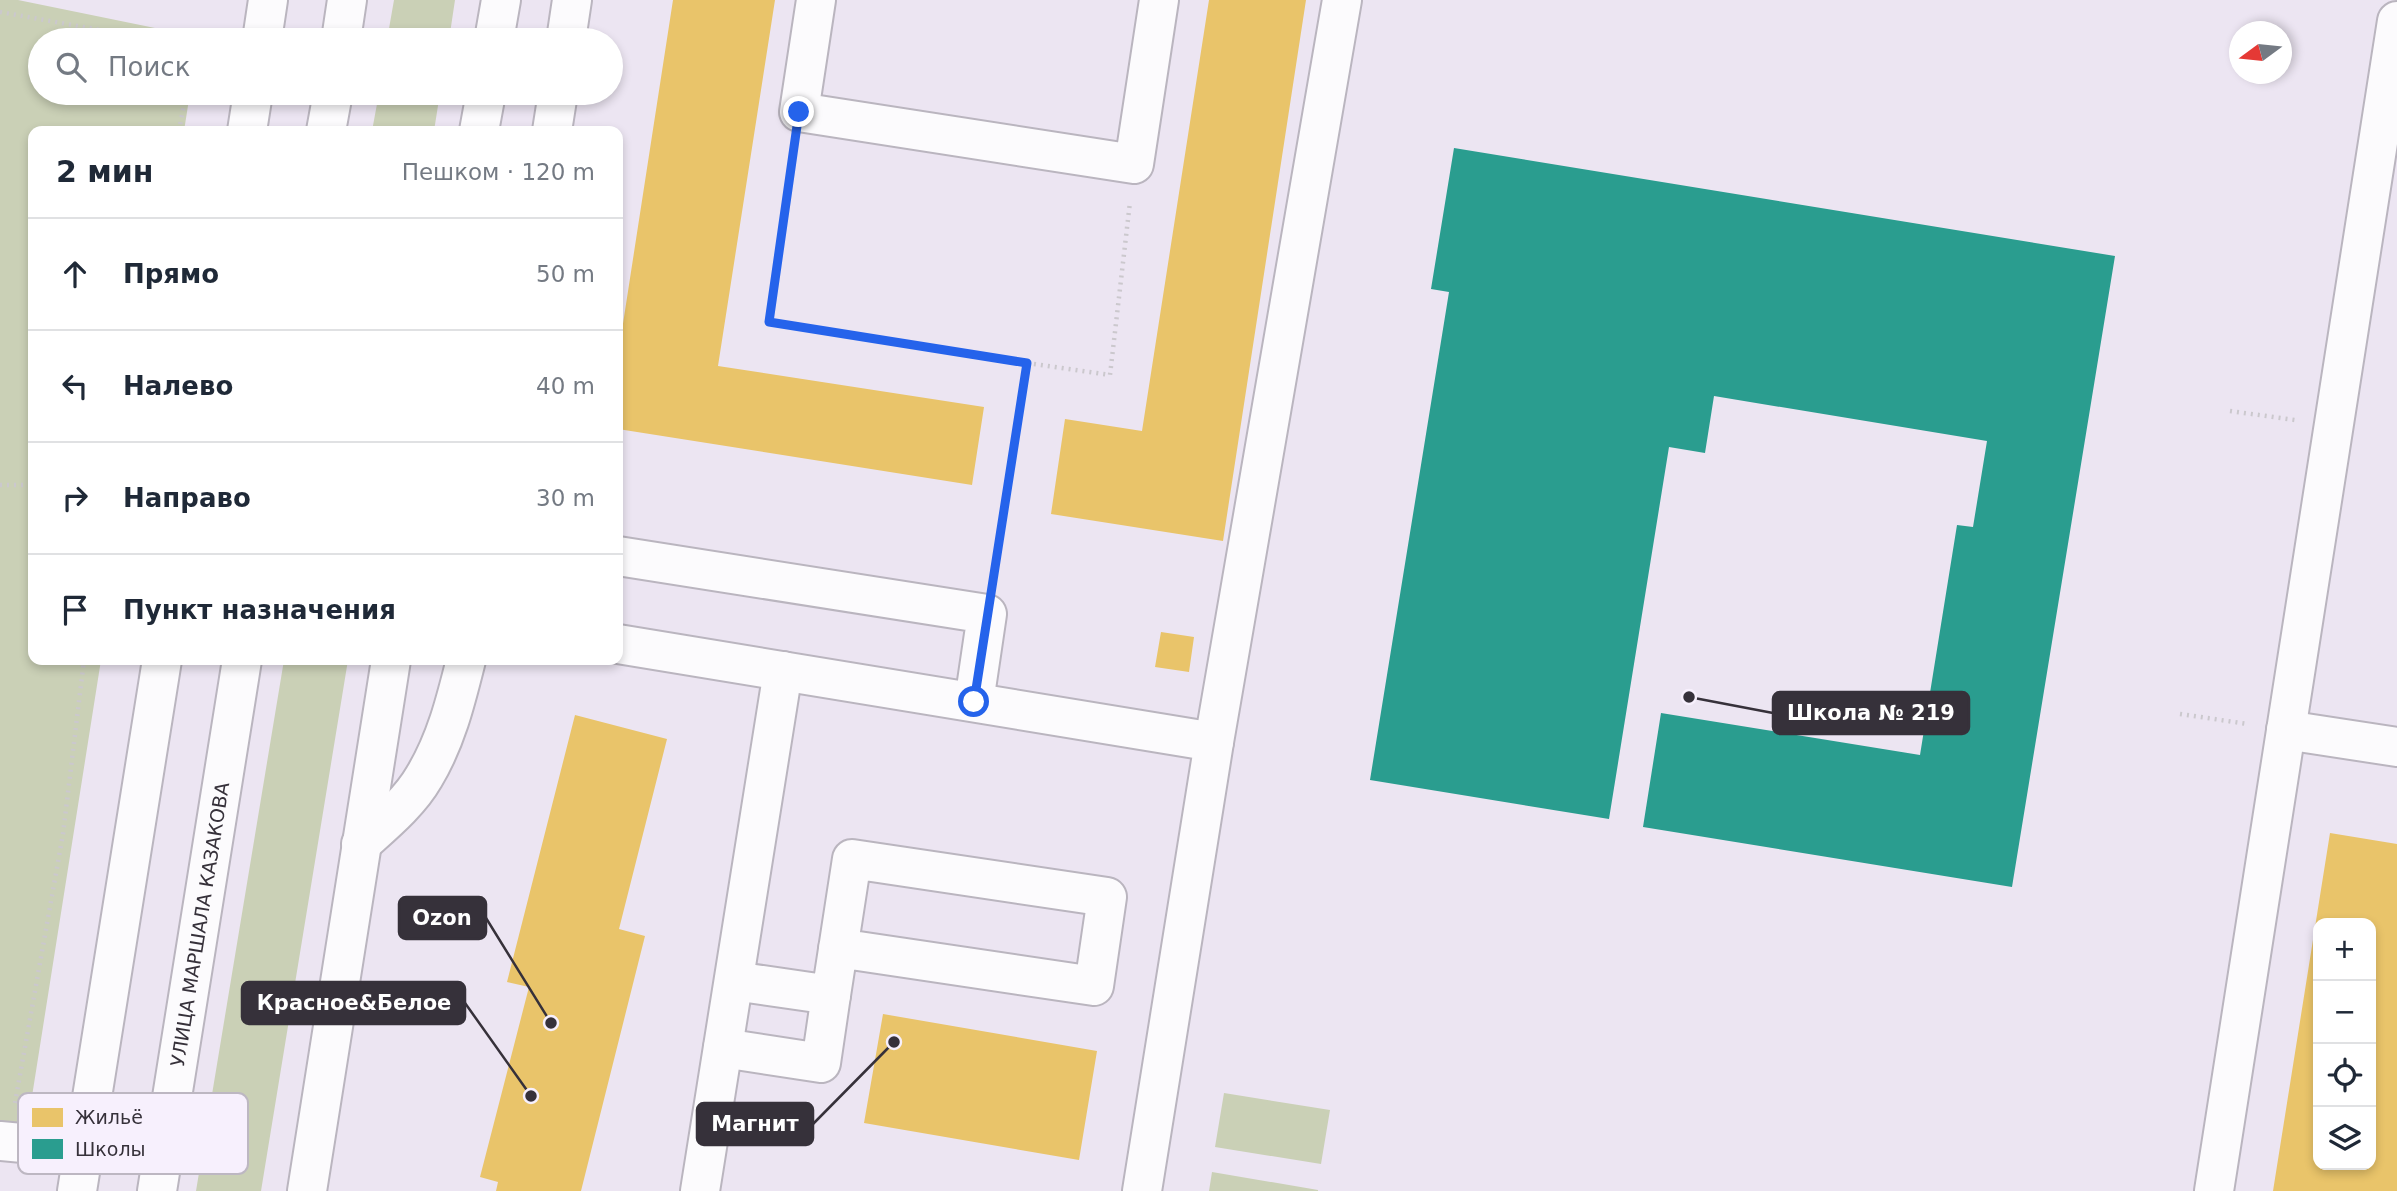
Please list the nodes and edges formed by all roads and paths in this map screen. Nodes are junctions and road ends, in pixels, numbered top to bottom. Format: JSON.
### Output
{"nodes":[{"id":1,"x":268,"y":0,"type":"edge"},
{"id":2,"x":348,"y":0,"type":"edge"},
{"id":3,"x":501,"y":0,"type":"edge"},
{"id":4,"x":572,"y":0,"type":"edge"},
{"id":5,"x":817,"y":0,"type":"edge"},
{"id":6,"x":1159,"y":0,"type":"edge"},
{"id":7,"x":1342,"y":0,"type":"edge"},
{"id":8,"x":0,"y":12,"type":"edge"},
{"id":9,"x":2397,"y":27,"type":"edge"},
{"id":10,"x":89,"y":28,"type":"edge"},
{"id":11,"x":264,"y":28,"type":"edge"},
{"id":12,"x":343,"y":28,"type":"edge"},
{"id":13,"x":497,"y":28,"type":"edge"},
{"id":14,"x":568,"y":28,"type":"edge"},
{"id":15,"x":184,"y":105,"type":"edge"},
{"id":16,"x":251,"y":105,"type":"edge"},
{"id":17,"x":331,"y":105,"type":"edge"},
{"id":18,"x":484,"y":105,"type":"edge"},
{"id":19,"x":556,"y":105,"type":"edge"},
{"id":20,"x":799,"y":112,"type":"junction"},
{"id":21,"x":180,"y":126,"type":"edge"},
{"id":22,"x":248,"y":126,"type":"edge"},
{"id":23,"x":328,"y":126,"type":"edge"},
{"id":24,"x":480,"y":126,"type":"edge"},
{"id":25,"x":553,"y":126,"type":"edge"},
{"id":26,"x":1134,"y":164,"type":"junction"},
{"id":27,"x":1027,"y":363,"type":"junction"},
{"id":28,"x":2230,"y":411,"type":"dead end"},
{"id":29,"x":2334,"y":426,"type":"junction"},
{"id":30,"x":0,"y":485,"type":"edge"},
{"id":31,"x":28,"y":485,"type":"edge"},
{"id":32,"x":623,"y":557,"type":"edge"},
{"id":33,"x":987,"y":614,"type":"junction"},
{"id":34,"x":623,"y":645,"type":"edge"},
{"id":35,"x":83,"y":665,"type":"edge"},
{"id":36,"x":161,"y":665,"type":"edge"},
{"id":37,"x":241,"y":665,"type":"edge"},
{"id":38,"x":390,"y":665,"type":"edge"},
{"id":39,"x":465,"y":665,"type":"edge"},
{"id":40,"x":783,"y":671,"type":"junction"},
{"id":41,"x":974,"y":702,"type":"junction"},
{"id":42,"x":2180,"y":714,"type":"dead end"},
{"id":43,"x":2286,"y":730,"type":"junction"},
{"id":44,"x":1214,"y":742,"type":"junction"},
{"id":45,"x":2397,"y":747,"type":"edge"},
{"id":46,"x":361,"y":844,"type":"junction"},
{"id":47,"x":838,"y":948,"type":"junction"},
{"id":48,"x":734,"y":981,"type":"junction"},
{"id":49,"x":831,"y":995,"type":"junction"},
{"id":50,"x":723,"y":1048,"type":"junction"},
{"id":51,"x":93,"y":1093,"type":"edge"},
{"id":52,"x":173,"y":1093,"type":"edge"},
{"id":53,"x":4,"y":1141,"type":"edge"},
{"id":54,"x":307,"y":1191,"type":"edge"},
{"id":55,"x":701,"y":1191,"type":"edge"},
{"id":56,"x":1142,"y":1191,"type":"edge"},
{"id":57,"x":2214,"y":1191,"type":"edge"}],
"edges":[{"from":1,"to":11,"type":"street"},
{"from":2,"to":12,"type":"street"},
{"from":3,"to":13,"type":"street"},
{"from":4,"to":14,"type":"street"},
{"from":5,"to":20,"type":"street"},
{"from":6,"to":26,"type":"street"},
{"from":7,"to":44,"type":"street"},
{"from":8,"to":10,"type":"path"},
{"from":9,"to":29,"type":"street"},
{"from":15,"to":21,"type":"path"},
{"from":16,"to":22,"type":"street"},
{"from":17,"to":23,"type":"street"},
{"from":18,"to":24,"type":"street"},
{"from":19,"to":25,"type":"street"},
{"from":20,"to":26,"type":"street"},
{"from":20,"to":27,"type":"path"},
{"from":26,"to":27,"type":"path"},
{"from":27,"to":33,"type":"path"},
{"from":28,"to":29,"type":"path"},
{"from":29,"to":43,"type":"street"},
{"from":30,"to":31,"type":"path"},
{"from":32,"to":33,"type":"street"},
{"from":33,"to":41,"type":"street"},
{"from":34,"to":40,"type":"street"},
{"from":35,"to":53,"type":"path"},
{"from":36,"to":51,"type":"street"},
{"from":37,"to":52,"type":"street","name":"УЛИЦА МАРШАЛА КАЗАКОВА"},
{"from":38,"to":46,"type":"street"},
{"from":39,"to":46,"type":"street"},
{"from":40,"to":41,"type":"street"},
{"from":40,"to":48,"type":"street"},
{"from":41,"to":44,"type":"street"},
{"from":42,"to":43,"type":"path"},
{"from":43,"to":45,"type":"street"},
{"from":43,"to":57,"type":"street"},
{"from":44,"to":56,"type":"street"},
{"from":46,"to":54,"type":"street"},
{"from":47,"to":47,"type":"street"},
{"from":47,"to":49,"type":"street"},
{"from":48,"to":49,"type":"street"},
{"from":48,"to":50,"type":"street"},
{"from":49,"to":50,"type":"street"},
{"from":50,"to":55,"type":"street"}]}
